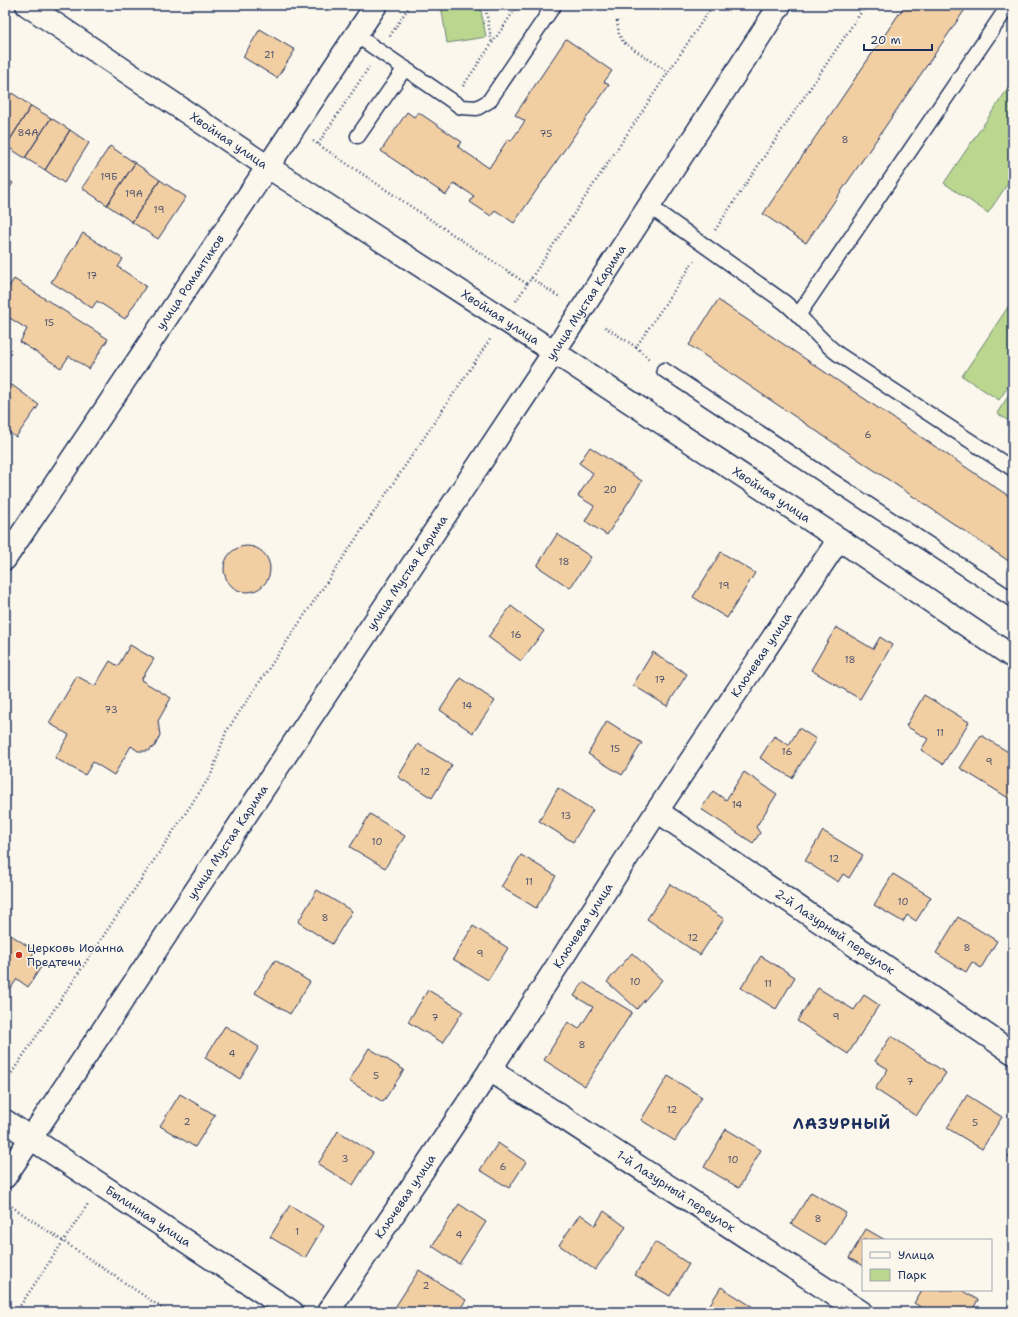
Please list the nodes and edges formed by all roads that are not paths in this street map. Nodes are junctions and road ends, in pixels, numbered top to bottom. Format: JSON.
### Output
{"nodes":[{"id":1,"x":27,"y":5,"type":"edge"},
{"id":2,"x":376,"y":5,"type":"edge"},
{"id":3,"x":554,"y":5,"type":"edge"},
{"id":4,"x":780,"y":5,"type":"edge"},
{"id":5,"x":1009,"y":5,"type":"edge"},
{"id":6,"x":356,"y":35,"type":"junction"},
{"id":7,"x":405,"y":68,"type":"junction"},
{"id":8,"x":358,"y":136,"type":"dead end"},
{"id":9,"x":268,"y":167,"type":"junction"},
{"id":10,"x":649,"y":206,"type":"junction"},
{"id":11,"x":798,"y":314,"type":"junction"},
{"id":12,"x":554,"y":352,"type":"junction"},
{"id":13,"x":664,"y":370,"type":"dead end"},
{"id":14,"x":1013,"y":469,"type":"edge"},
{"id":15,"x":839,"y":539,"type":"junction"},
{"id":16,"x":5,"y":559,"type":"edge"},
{"id":17,"x":1013,"y":600,"type":"edge"},
{"id":18,"x":1013,"y":657,"type":"edge"},
{"id":19,"x":657,"y":811,"type":"junction"},
{"id":20,"x":1013,"y":1053,"type":"edge"},
{"id":21,"x":490,"y":1070,"type":"junction"},
{"id":22,"x":5,"y":1121,"type":"edge"},
{"id":23,"x":32,"y":1139,"type":"junction"},
{"id":24,"x":5,"y":1177,"type":"edge"},
{"id":25,"x":292,"y":1312,"type":"edge"},
{"id":26,"x":328,"y":1312,"type":"edge"},
{"id":27,"x":861,"y":1312,"type":"edge"}],
"edges":[{"from":1,"to":9,"type":"street","name":"Хвойная улица"},
{"from":2,"to":6,"type":"street","name":"улица Романтиков"},
{"from":3,"to":7,"type":"lane"},
{"from":4,"to":10,"type":"street","name":"улица Мустая Карима"},
{"from":5,"to":11,"type":"lane"},
{"from":6,"to":7,"type":"lane"},
{"from":6,"to":9,"type":"street","name":"улица Романтиков"},
{"from":7,"to":8,"type":"lane"},
{"from":9,"to":12,"type":"street","name":"Хвойная улица"},
{"from":9,"to":16,"type":"street","name":"улица Романтиков"},
{"from":10,"to":11,"type":"lane"},
{"from":10,"to":12,"type":"street","name":"улица Мустая Карима"},
{"from":11,"to":14,"type":"lane"},
{"from":12,"to":15,"type":"street","name":"Хвойная улица"},
{"from":12,"to":23,"type":"street","name":"улица Мустая Карима"},
{"from":13,"to":17,"type":"lane"},
{"from":15,"to":18,"type":"street","name":"Хвойная улица"},
{"from":15,"to":19,"type":"street","name":"Ключевая улица"},
{"from":19,"to":20,"type":"street","name":"2-й Лазурный переулок"},
{"from":19,"to":21,"type":"street","name":"Ключевая улица"},
{"from":21,"to":26,"type":"street","name":"Ключевая улица"},
{"from":21,"to":27,"type":"street","name":"1-й Лазурный переулок"},
{"from":22,"to":23,"type":"street","name":"Былинная улица"},
{"from":23,"to":24,"type":"street","name":"улица Мустая Карима"},
{"from":23,"to":25,"type":"street","name":"Былинная улица"}]}
